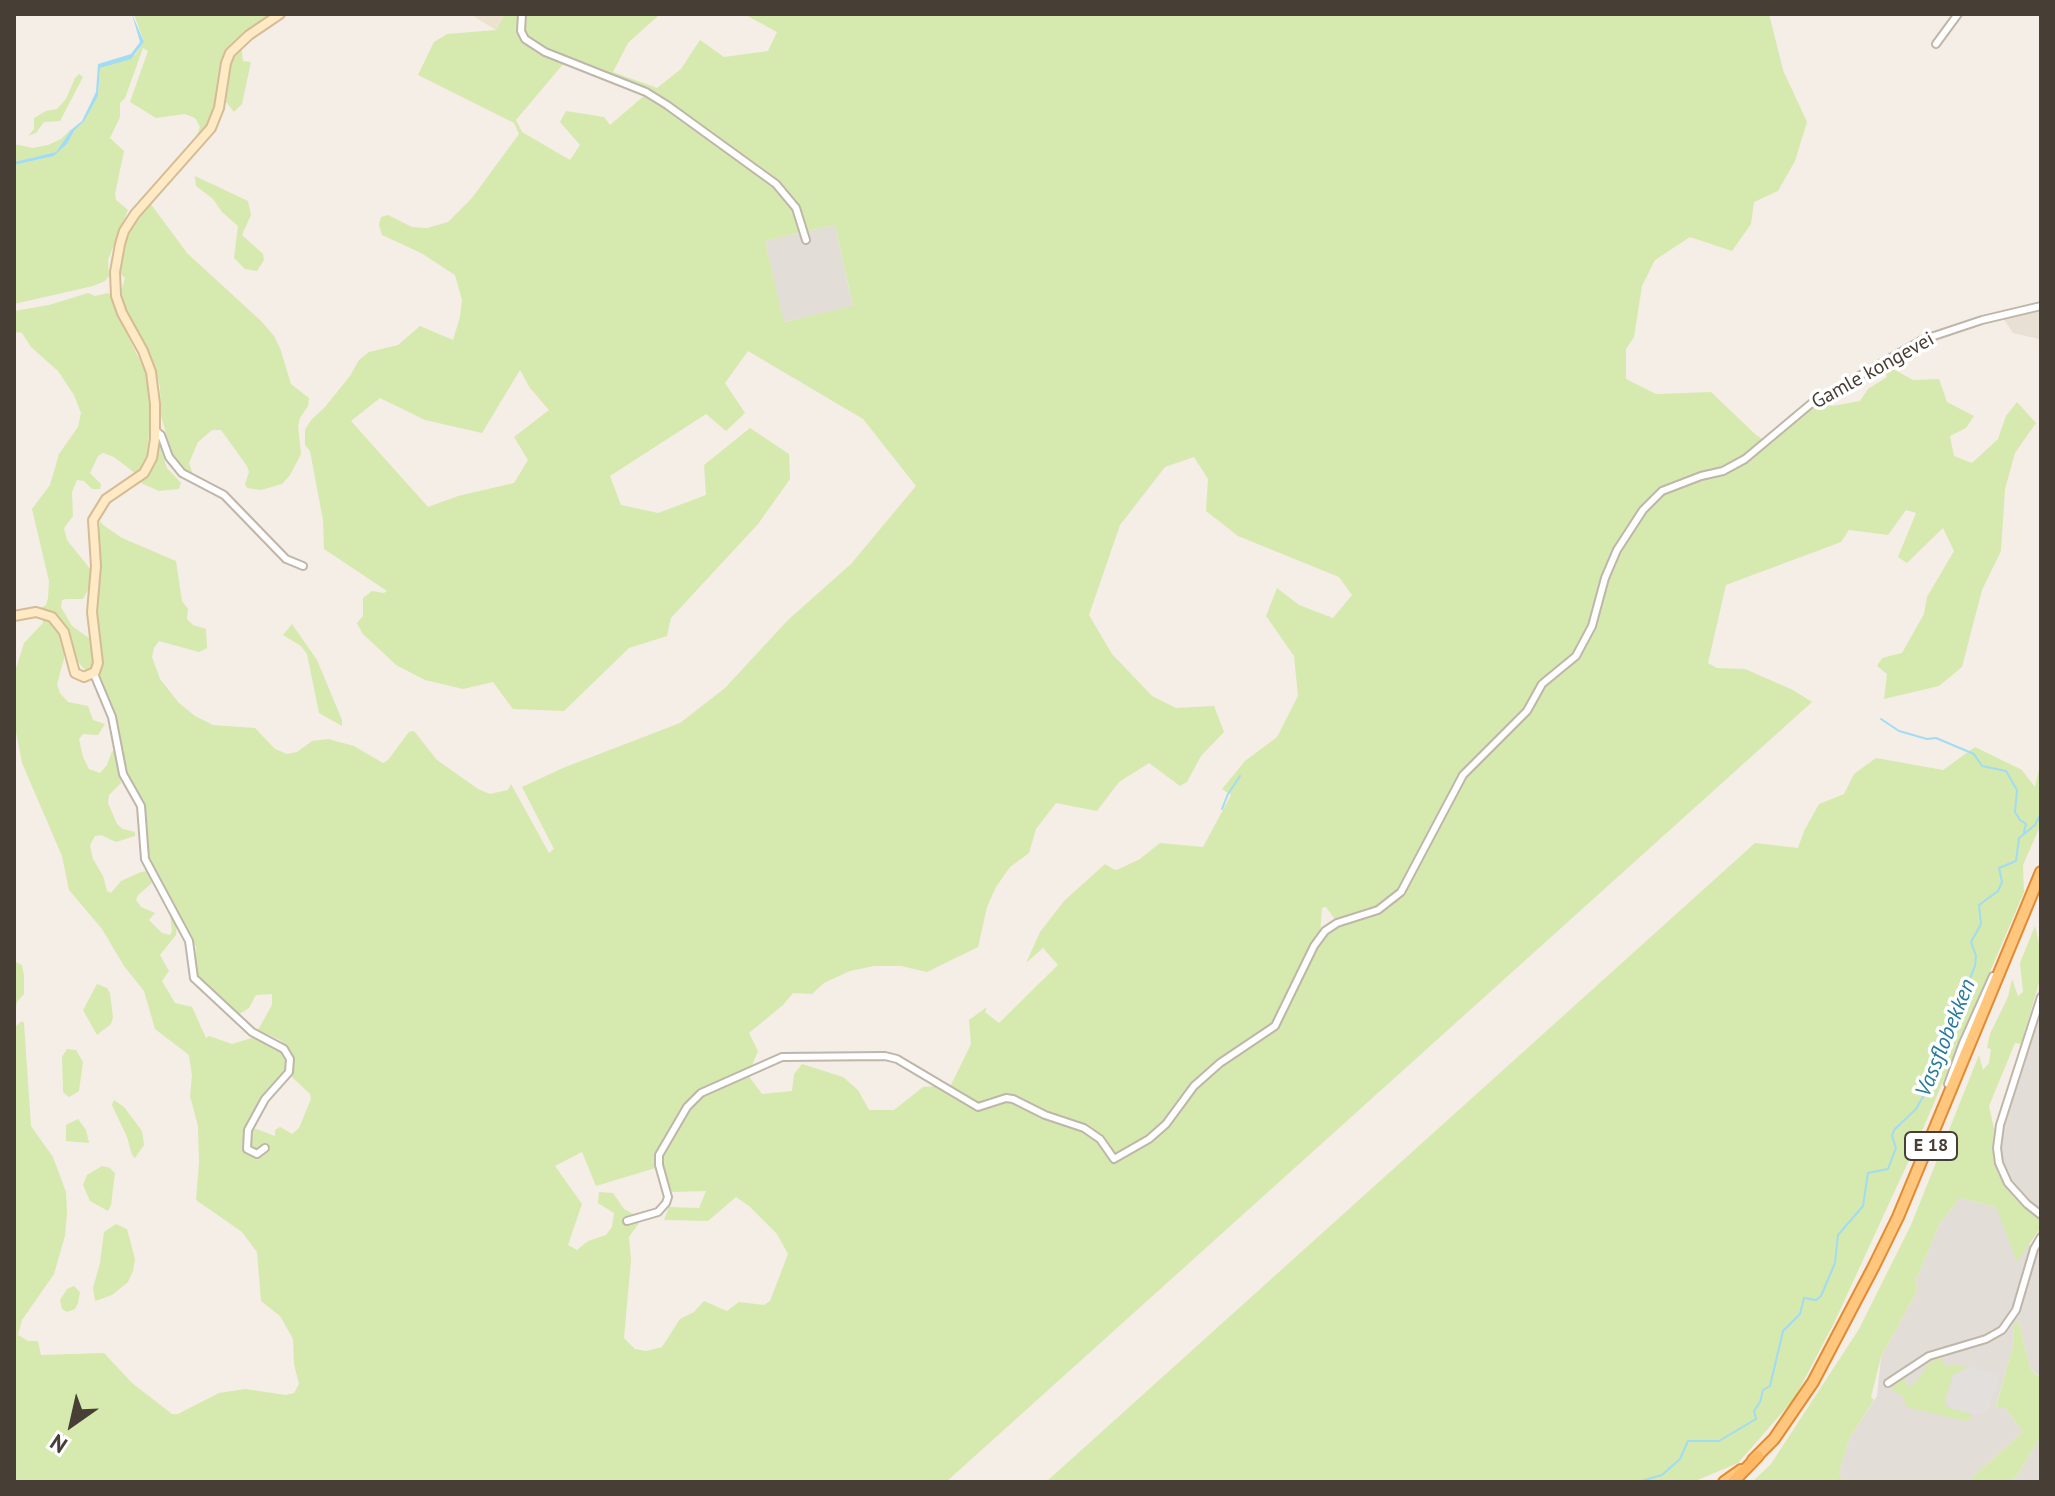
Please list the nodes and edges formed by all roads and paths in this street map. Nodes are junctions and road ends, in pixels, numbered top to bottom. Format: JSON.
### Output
{"nodes":[{"id":1,"x":280,"y":14,"type":"edge"},
{"id":2,"x":522,"y":14,"type":"edge"},
{"id":3,"x":1958,"y":14,"type":"edge"},
{"id":4,"x":1936,"y":44,"type":"dead end"},
{"id":5,"x":806,"y":240,"type":"dead end"},
{"id":6,"x":2041,"y":306,"type":"edge"},
{"id":7,"x":155,"y":430,"type":"junction"},
{"id":8,"x":303,"y":566,"type":"dead end"},
{"id":9,"x":14,"y":616,"type":"edge"},
{"id":10,"x":94,"y":674,"type":"junction"},
{"id":11,"x":2041,"y":872,"type":"edge"},
{"id":12,"x":2041,"y":881,"type":"edge"},
{"id":13,"x":2041,"y":997,"type":"edge"},
{"id":14,"x":265,"y":1148,"type":"dead end"},
{"id":15,"x":2041,"y":1215,"type":"edge"},
{"id":16,"x":627,"y":1221,"type":"dead end"},
{"id":17,"x":2041,"y":1237,"type":"edge"},
{"id":18,"x":1888,"y":1383,"type":"dead end"},
{"id":19,"x":1758,"y":1456,"type":"junction"},
{"id":20,"x":1724,"y":1482,"type":"edge"},
{"id":21,"x":1736,"y":1482,"type":"edge"}],
"edges":[{"from":1,"to":7,"type":"main road"},
{"from":2,"to":5,"type":"street"},
{"from":3,"to":4,"type":"street"},
{"from":6,"to":16,"type":"street","name":"Gamle kongevei"},
{"from":7,"to":8,"type":"street"},
{"from":7,"to":10,"type":"main road"},
{"from":9,"to":10,"type":"main road"},
{"from":10,"to":14,"type":"street"},
{"from":11,"to":19,"type":"highway","number":"E 18"},
{"from":12,"to":21,"type":"highway","number":"E 18"},
{"from":13,"to":15,"type":"street"},
{"from":17,"to":18,"type":"street"},
{"from":19,"to":20,"type":"highway"},
{"from":19,"to":21,"type":"highway","number":"E 18"}]}
